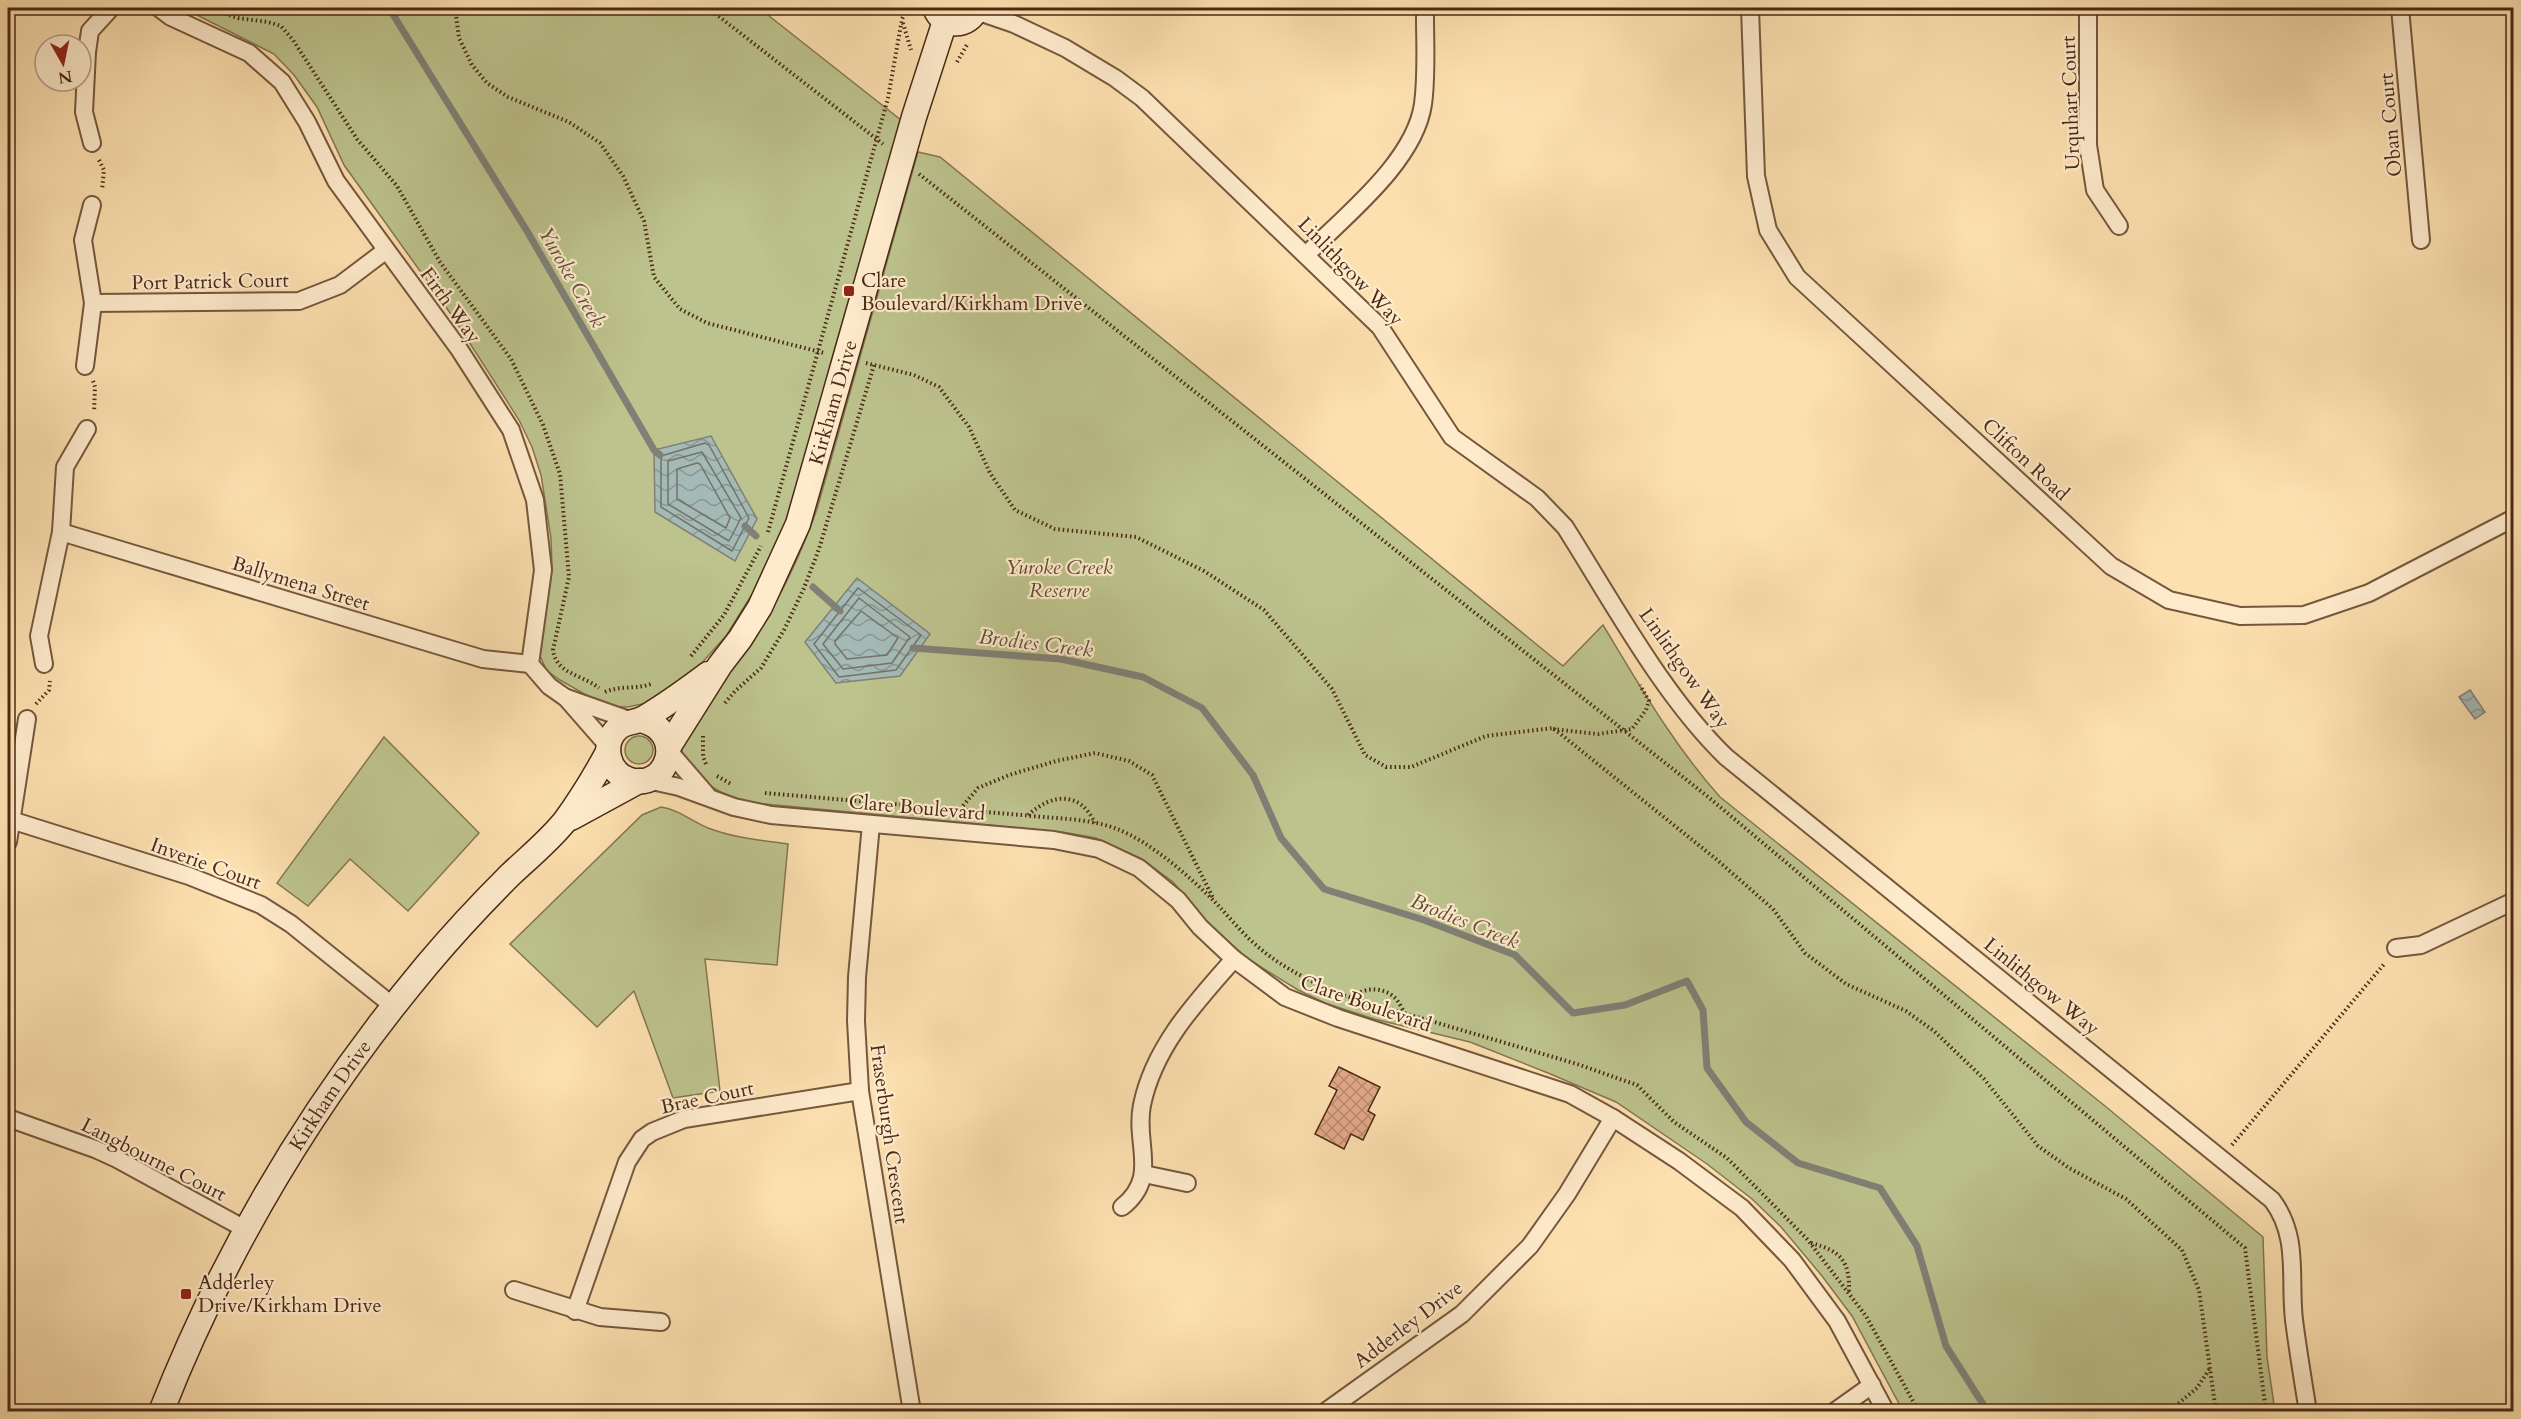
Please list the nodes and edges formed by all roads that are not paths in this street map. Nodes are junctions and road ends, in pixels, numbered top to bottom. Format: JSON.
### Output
{"nodes":[{"id":1,"x":111,"y":8,"type":"edge"},
{"id":2,"x":159,"y":8,"type":"edge"},
{"id":3,"x":1750,"y":8,"type":"edge"},
{"id":4,"x":2088,"y":8,"type":"edge"},
{"id":5,"x":2400,"y":8,"type":"edge"},
{"id":6,"x":976,"y":9,"type":"edge"},
{"id":7,"x":940,"y":14,"type":"edge"},
{"id":8,"x":1425,"y":16,"type":"dead end"},
{"id":9,"x":92,"y":144,"type":"road end"},
{"id":10,"x":93,"y":205,"type":"road end"},
{"id":11,"x":2119,"y":226,"type":"dead end"},
{"id":12,"x":2421,"y":240,"type":"dead end"},
{"id":13,"x":385,"y":251,"type":"junction"},
{"id":14,"x":1307,"y":254,"type":"junction"},
{"id":15,"x":93,"y":303,"type":"junction"},
{"id":16,"x":85,"y":366,"type":"road end"},
{"id":17,"x":87,"y":429,"type":"road end"},
{"id":18,"x":2514,"y":518,"type":"edge"},
{"id":19,"x":61,"y":532,"type":"junction"},
{"id":20,"x":44,"y":664,"type":"road end"},
{"id":21,"x":530,"y":664,"type":"junction"},
{"id":22,"x":720,"y":665,"type":"junction"},
{"id":23,"x":566,"y":698,"type":"junction"},
{"id":24,"x":27,"y":719,"type":"road end"},
{"id":25,"x":636,"y":720,"type":"junction"},
{"id":26,"x":669,"y":748,"type":"junction"},
{"id":27,"x":608,"y":749,"type":"junction"},
{"id":28,"x":643,"y":780,"type":"junction"},
{"id":29,"x":707,"y":796,"type":"junction"},
{"id":30,"x":11,"y":820,"type":"junction"},
{"id":31,"x":564,"y":822,"type":"junction"},
{"id":32,"x":871,"y":824,"type":"junction"},
{"id":33,"x":8,"y":842,"type":"edge"},
{"id":34,"x":2514,"y":901,"type":"edge"},
{"id":35,"x":2396,"y":948,"type":"road end"},
{"id":36,"x":1234,"y":959,"type":"junction"},
{"id":37,"x":393,"y":1006,"type":"junction"},
{"id":38,"x":860,"y":1091,"type":"junction"},
{"id":39,"x":8,"y":1118,"type":"edge"},
{"id":40,"x":1613,"y":1118,"type":"junction"},
{"id":41,"x":1144,"y":1174,"type":"junction"},
{"id":42,"x":1186,"y":1183,"type":"dead end"},
{"id":43,"x":1122,"y":1206,"type":"dead end"},
{"id":44,"x":245,"y":1229,"type":"junction"},
{"id":45,"x":514,"y":1290,"type":"dead end"},
{"id":46,"x":575,"y":1311,"type":"junction"},
{"id":47,"x":661,"y":1322,"type":"dead end"},
{"id":48,"x":1872,"y":1385,"type":"junction"},
{"id":49,"x":161,"y":1412,"type":"edge"},
{"id":50,"x":912,"y":1412,"type":"edge"},
{"id":51,"x":1324,"y":1412,"type":"edge"},
{"id":52,"x":1834,"y":1412,"type":"edge"},
{"id":53,"x":1886,"y":1412,"type":"edge"},
{"id":54,"x":2308,"y":1412,"type":"edge"}],
"edges":[{"from":1,"to":9,"type":"street"},
{"from":2,"to":13,"type":"street","name":"Firth Way"},
{"from":3,"to":18,"type":"street","name":"Clifton Road"},
{"from":4,"to":11,"type":"street","name":"Urquhart Court"},
{"from":5,"to":12,"type":"street","name":"Oban Court"},
{"from":6,"to":7,"type":"street"},
{"from":6,"to":14,"type":"street","name":"Linlithgow Way"},
{"from":7,"to":22,"type":"street","name":"Kirkham Drive"},
{"from":8,"to":14,"type":"street"},
{"from":10,"to":15,"type":"street"},
{"from":13,"to":15,"type":"street","name":"Port Patrick Court"},
{"from":13,"to":21,"type":"street","name":"Firth Way"},
{"from":14,"to":54,"type":"street","name":"Linlithgow Way"},
{"from":15,"to":16,"type":"street"},
{"from":17,"to":19,"type":"street"},
{"from":19,"to":20,"type":"street"},
{"from":19,"to":21,"type":"street","name":"Ballymena Street"},
{"from":21,"to":23,"type":"street"},
{"from":22,"to":25,"type":"street","name":"Kirkham Drive"},
{"from":22,"to":26,"type":"street","name":"Kirkham Drive"},
{"from":23,"to":25,"type":"street"},
{"from":23,"to":27,"type":"street"},
{"from":24,"to":30,"type":"street"},
{"from":25,"to":26,"type":"street"},
{"from":25,"to":27,"type":"street"},
{"from":26,"to":28,"type":"street"},
{"from":26,"to":29,"type":"street"},
{"from":27,"to":28,"type":"street"},
{"from":27,"to":31,"type":"street","name":"Kirkham Drive"},
{"from":28,"to":29,"type":"street","name":"Clare Boulevard"},
{"from":28,"to":31,"type":"street","name":"Kirkham Drive"},
{"from":29,"to":32,"type":"street","name":"Clare Boulevard"},
{"from":30,"to":33,"type":"street"},
{"from":30,"to":37,"type":"street","name":"Inverie Court"},
{"from":31,"to":37,"type":"street","name":"Kirkham Drive"},
{"from":32,"to":36,"type":"street","name":"Clare Boulevard"},
{"from":32,"to":38,"type":"street","name":"Fraserburgh Crescent"},
{"from":34,"to":35,"type":"street"},
{"from":36,"to":40,"type":"street","name":"Clare Boulevard"},
{"from":36,"to":41,"type":"street"},
{"from":37,"to":44,"type":"street","name":"Kirkham Drive"},
{"from":38,"to":46,"type":"street","name":"Brae Court"},
{"from":38,"to":50,"type":"street","name":"Fraserburgh Crescent"},
{"from":39,"to":44,"type":"street","name":"Langbourne Court"},
{"from":40,"to":48,"type":"street","name":"Clare Boulevard"},
{"from":40,"to":51,"type":"street","name":"Adderley Drive"},
{"from":41,"to":42,"type":"street"},
{"from":41,"to":43,"type":"street"},
{"from":44,"to":49,"type":"street","name":"Kirkham Drive"},
{"from":45,"to":46,"type":"street"},
{"from":46,"to":47,"type":"street"},
{"from":48,"to":52,"type":"street"},
{"from":48,"to":53,"type":"street","name":"Clare Boulevard"}]}
